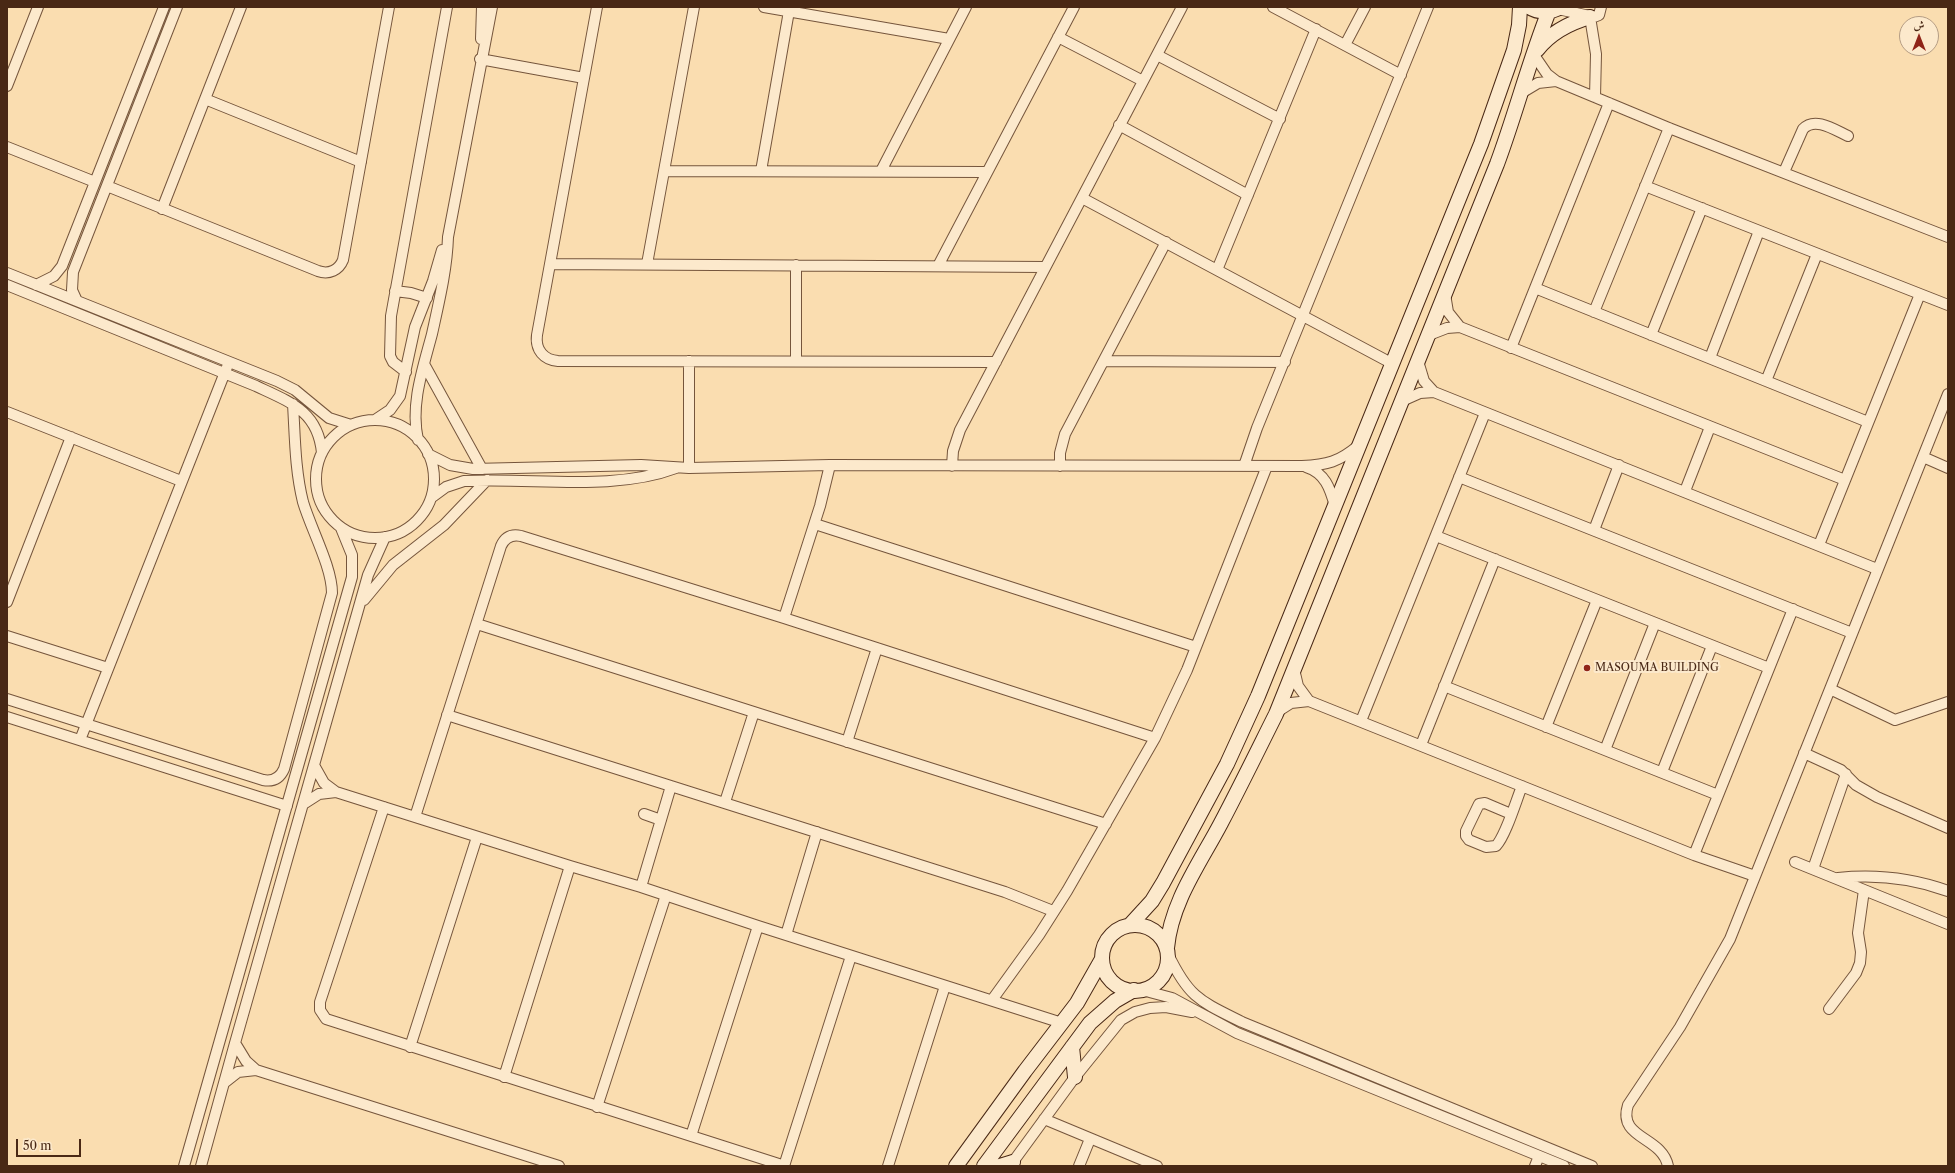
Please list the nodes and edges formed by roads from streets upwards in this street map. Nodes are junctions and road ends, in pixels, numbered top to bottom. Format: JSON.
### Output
{"nodes":[{"id":1,"x":38,"y":7,"type":"edge"},
{"id":2,"x":164,"y":7,"type":"edge"},
{"id":3,"x":177,"y":7,"type":"edge"},
{"id":4,"x":241,"y":7,"type":"edge"},
{"id":5,"x":389,"y":7,"type":"edge"},
{"id":6,"x":447,"y":7,"type":"edge"},
{"id":7,"x":482,"y":7,"type":"edge"},
{"id":8,"x":492,"y":7,"type":"edge"},
{"id":9,"x":597,"y":7,"type":"edge"},
{"id":10,"x":694,"y":7,"type":"edge"},
{"id":11,"x":764,"y":7,"type":"edge"},
{"id":12,"x":966,"y":7,"type":"edge"},
{"id":13,"x":1074,"y":7,"type":"edge"},
{"id":14,"x":1182,"y":7,"type":"edge"},
{"id":15,"x":1273,"y":7,"type":"edge"},
{"id":16,"x":1365,"y":7,"type":"edge"},
{"id":17,"x":1428,"y":7,"type":"edge"},
{"id":18,"x":1520,"y":7,"type":"edge"},
{"id":19,"x":1528,"y":7,"type":"edge"},
{"id":20,"x":1601,"y":7,"type":"edge"},
{"id":21,"x":1556,"y":9,"type":"edge"},
{"id":22,"x":789,"y":11,"type":"junction"},
{"id":23,"x":1590,"y":17,"type":"junction"},
{"id":24,"x":1316,"y":30,"type":"junction"},
{"id":25,"x":1058,"y":37,"type":"junction"},
{"id":26,"x":949,"y":40,"type":"junction"},
{"id":27,"x":1345,"y":45,"type":"junction"},
{"id":28,"x":1157,"y":55,"type":"junction"},
{"id":29,"x":1534,"y":55,"type":"junction"},
{"id":30,"x":480,"y":59,"type":"junction"},
{"id":31,"x":1401,"y":75,"type":"junction"},
{"id":32,"x":584,"y":78,"type":"junction"},
{"id":33,"x":1142,"y":81,"type":"junction"},
{"id":34,"x":1556,"y":81,"type":"junction"},
{"id":35,"x":7,"y":86,"type":"edge"},
{"id":36,"x":1523,"y":92,"type":"junction"},
{"id":37,"x":1595,"y":97,"type":"junction"},
{"id":38,"x":205,"y":99,"type":"junction"},
{"id":39,"x":1609,"y":104,"type":"junction"},
{"id":40,"x":1280,"y":119,"type":"junction"},
{"id":41,"x":1119,"y":125,"type":"junction"},
{"id":42,"x":1669,"y":128,"type":"junction"},
{"id":43,"x":1848,"y":136,"type":"dead end"},
{"id":44,"x":7,"y":147,"type":"edge"},
{"id":45,"x":361,"y":162,"type":"junction"},
{"id":46,"x":664,"y":171,"type":"junction"},
{"id":47,"x":761,"y":171,"type":"junction"},
{"id":48,"x":881,"y":171,"type":"junction"},
{"id":49,"x":986,"y":172,"type":"junction"},
{"id":50,"x":1784,"y":172,"type":"junction"},
{"id":51,"x":95,"y":182,"type":"junction"},
{"id":52,"x":107,"y":186,"type":"junction"},
{"id":53,"x":1645,"y":186,"type":"junction"},
{"id":54,"x":1248,"y":195,"type":"junction"},
{"id":55,"x":1082,"y":198,"type":"junction"},
{"id":56,"x":162,"y":208,"type":"junction"},
{"id":57,"x":1702,"y":208,"type":"junction"},
{"id":58,"x":1759,"y":231,"type":"junction"},
{"id":59,"x":448,"y":237,"type":"junction"},
{"id":60,"x":1948,"y":237,"type":"edge"},
{"id":61,"x":1166,"y":242,"type":"junction"},
{"id":62,"x":1817,"y":254,"type":"junction"},
{"id":63,"x":64,"y":260,"type":"junction"},
{"id":64,"x":550,"y":264,"type":"junction"},
{"id":65,"x":647,"y":264,"type":"junction"},
{"id":66,"x":796,"y":265,"type":"junction"},
{"id":67,"x":75,"y":266,"type":"junction"},
{"id":68,"x":938,"y":266,"type":"junction"},
{"id":69,"x":1045,"y":267,"type":"junction"},
{"id":70,"x":1218,"y":270,"type":"junction"},
{"id":71,"x":7,"y":273,"type":"edge"},
{"id":72,"x":36,"y":284,"type":"junction"},
{"id":73,"x":7,"y":286,"type":"edge"},
{"id":74,"x":1536,"y":288,"type":"junction"},
{"id":75,"x":395,"y":291,"type":"junction"},
{"id":76,"x":1445,"y":293,"type":"junction"},
{"id":77,"x":1920,"y":294,"type":"junction"},
{"id":78,"x":427,"y":298,"type":"junction"},
{"id":79,"x":77,"y":301,"type":"junction"},
{"id":80,"x":1948,"y":305,"type":"edge"},
{"id":81,"x":1594,"y":312,"type":"junction"},
{"id":82,"x":1304,"y":315,"type":"junction"},
{"id":83,"x":1460,"y":327,"type":"junction"},
{"id":84,"x":1429,"y":335,"type":"junction"},
{"id":85,"x":1652,"y":335,"type":"junction"},
{"id":86,"x":1511,"y":348,"type":"junction"},
{"id":87,"x":1710,"y":358,"type":"junction"},
{"id":88,"x":689,"y":361,"type":"junction"},
{"id":89,"x":796,"y":361,"type":"junction"},
{"id":90,"x":1104,"y":361,"type":"junction"},
{"id":91,"x":1418,"y":361,"type":"junction"},
{"id":92,"x":229,"y":362,"type":"junction"},
{"id":93,"x":996,"y":362,"type":"junction"},
{"id":94,"x":1285,"y":362,"type":"junction"},
{"id":95,"x":424,"y":364,"type":"junction"},
{"id":96,"x":1392,"y":364,"type":"junction"},
{"id":97,"x":406,"y":372,"type":"junction"},
{"id":98,"x":224,"y":373,"type":"junction"},
{"id":99,"x":1766,"y":381,"type":"junction"},
{"id":100,"x":1434,"y":392,"type":"junction"},
{"id":101,"x":1948,"y":394,"type":"edge"},
{"id":102,"x":1402,"y":401,"type":"junction"},
{"id":103,"x":294,"y":404,"type":"junction"},
{"id":104,"x":7,"y":412,"type":"edge"},
{"id":105,"x":1485,"y":413,"type":"junction"},
{"id":106,"x":375,"y":420,"type":"junction"},
{"id":107,"x":1868,"y":422,"type":"junction"},
{"id":108,"x":351,"y":425,"type":"junction"},
{"id":109,"x":1710,"y":427,"type":"junction"},
{"id":110,"x":71,"y":437,"type":"junction"},
{"id":111,"x":418,"y":440,"type":"junction"},
{"id":112,"x":1360,"y":444,"type":"junction"},
{"id":113,"x":322,"y":453,"type":"junction"},
{"id":114,"x":428,"y":454,"type":"junction"},
{"id":115,"x":1922,"y":457,"type":"junction"},
{"id":116,"x":830,"y":465,"type":"junction"},
{"id":117,"x":1620,"y":465,"type":"junction"},
{"id":118,"x":952,"y":466,"type":"junction"},
{"id":119,"x":1060,"y":466,"type":"junction"},
{"id":120,"x":1244,"y":466,"type":"junction"},
{"id":121,"x":1268,"y":466,"type":"junction"},
{"id":122,"x":1302,"y":466,"type":"junction"},
{"id":123,"x":676,"y":468,"type":"junction"},
{"id":124,"x":688,"y":468,"type":"junction"},
{"id":125,"x":1948,"y":468,"type":"edge"},
{"id":126,"x":482,"y":469,"type":"junction"},
{"id":127,"x":1460,"y":477,"type":"junction"},
{"id":128,"x":487,"y":480,"type":"junction"},
{"id":129,"x":1845,"y":480,"type":"junction"},
{"id":130,"x":181,"y":481,"type":"junction"},
{"id":131,"x":1685,"y":491,"type":"junction"},
{"id":132,"x":431,"y":498,"type":"junction"},
{"id":133,"x":1335,"y":506,"type":"junction"},
{"id":134,"x":815,"y":524,"type":"junction"},
{"id":135,"x":341,"y":528,"type":"junction"},
{"id":136,"x":1594,"y":530,"type":"junction"},
{"id":137,"x":1436,"y":536,"type":"junction"},
{"id":138,"x":385,"y":537,"type":"junction"},
{"id":139,"x":1820,"y":545,"type":"junction"},
{"id":140,"x":1495,"y":559,"type":"junction"},
{"id":141,"x":1877,"y":569,"type":"junction"},
{"id":142,"x":1597,"y":600,"type":"junction"},
{"id":143,"x":7,"y":602,"type":"edge"},
{"id":144,"x":360,"y":605,"type":"junction"},
{"id":145,"x":1793,"y":609,"type":"junction"},
{"id":146,"x":784,"y":618,"type":"junction"},
{"id":147,"x":1655,"y":623,"type":"junction"},
{"id":148,"x":477,"y":624,"type":"junction"},
{"id":149,"x":1852,"y":633,"type":"junction"},
{"id":150,"x":7,"y":636,"type":"edge"},
{"id":151,"x":1712,"y":646,"type":"junction"},
{"id":152,"x":1196,"y":647,"type":"junction"},
{"id":153,"x":877,"y":648,"type":"junction"},
{"id":154,"x":108,"y":668,"type":"junction"},
{"id":155,"x":1294,"y":668,"type":"junction"},
{"id":156,"x":1769,"y":668,"type":"junction"},
{"id":157,"x":1444,"y":686,"type":"junction"},
{"id":158,"x":1830,"y":688,"type":"junction"},
{"id":159,"x":7,"y":699,"type":"edge"},
{"id":160,"x":1309,"y":701,"type":"junction"},
{"id":161,"x":1948,"y":702,"type":"edge"},
{"id":162,"x":754,"y":712,"type":"junction"},
{"id":163,"x":1276,"y":714,"type":"junction"},
{"id":164,"x":447,"y":715,"type":"junction"},
{"id":165,"x":7,"y":717,"type":"edge"},
{"id":166,"x":1361,"y":721,"type":"junction"},
{"id":167,"x":86,"y":724,"type":"junction"},
{"id":168,"x":1546,"y":726,"type":"junction"},
{"id":169,"x":1155,"y":738,"type":"junction"},
{"id":170,"x":80,"y":740,"type":"junction"},
{"id":171,"x":848,"y":742,"type":"junction"},
{"id":172,"x":1421,"y":745,"type":"junction"},
{"id":173,"x":1605,"y":750,"type":"junction"},
{"id":174,"x":1804,"y":753,"type":"junction"},
{"id":175,"x":315,"y":767,"type":"junction"},
{"id":176,"x":1662,"y":772,"type":"junction"},
{"id":177,"x":1846,"y":774,"type":"junction"},
{"id":178,"x":672,"y":786,"type":"junction"},
{"id":179,"x":1522,"y":786,"type":"junction"},
{"id":180,"x":336,"y":792,"type":"junction"},
{"id":181,"x":1718,"y":795,"type":"junction"},
{"id":182,"x":725,"y":802,"type":"junction"},
{"id":183,"x":304,"y":803,"type":"junction"},
{"id":184,"x":287,"y":806,"type":"junction"},
{"id":185,"x":384,"y":807,"type":"junction"},
{"id":186,"x":644,"y":814,"type":"dead end"},
{"id":187,"x":1511,"y":814,"type":"junction"},
{"id":188,"x":415,"y":817,"type":"junction"},
{"id":189,"x":661,"y":820,"type":"junction"},
{"id":190,"x":1106,"y":824,"type":"junction"},
{"id":191,"x":1948,"y":828,"type":"edge"},
{"id":192,"x":817,"y":832,"type":"junction"},
{"id":193,"x":477,"y":837,"type":"junction"},
{"id":194,"x":1694,"y":855,"type":"junction"},
{"id":195,"x":1795,"y":862,"type":"dead end"},
{"id":196,"x":570,"y":866,"type":"junction"},
{"id":197,"x":1813,"y":869,"type":"junction"},
{"id":198,"x":1755,"y":876,"type":"junction"},
{"id":199,"x":1836,"y":878,"type":"junction"},
{"id":200,"x":641,"y":887,"type":"junction"},
{"id":201,"x":1864,"y":890,"type":"junction"},
{"id":202,"x":1948,"y":891,"type":"edge"},
{"id":203,"x":666,"y":895,"type":"junction"},
{"id":204,"x":1053,"y":911,"type":"junction"},
{"id":205,"x":1948,"y":924,"type":"edge"},
{"id":206,"x":1130,"y":925,"type":"junction"},
{"id":207,"x":758,"y":926,"type":"junction"},
{"id":208,"x":786,"y":935,"type":"junction"},
{"id":209,"x":1167,"y":951,"type":"junction"},
{"id":210,"x":851,"y":956,"type":"junction"},
{"id":211,"x":1102,"y":959,"type":"junction"},
{"id":212,"x":945,"y":986,"type":"junction"},
{"id":213,"x":1138,"y":990,"type":"junction"},
{"id":214,"x":992,"y":1000,"type":"junction"},
{"id":215,"x":1829,"y":1009,"type":"dead end"},
{"id":216,"x":1200,"y":1014,"type":"junction"},
{"id":217,"x":1062,"y":1023,"type":"junction"},
{"id":218,"x":235,"y":1043,"type":"junction"},
{"id":219,"x":410,"y":1047,"type":"junction"},
{"id":220,"x":1072,"y":1047,"type":"junction"},
{"id":221,"x":256,"y":1070,"type":"junction"},
{"id":222,"x":504,"y":1077,"type":"junction"},
{"id":223,"x":1074,"y":1078,"type":"junction"},
{"id":224,"x":224,"y":1083,"type":"junction"},
{"id":225,"x":597,"y":1106,"type":"junction"},
{"id":226,"x":1044,"y":1119,"type":"junction"},
{"id":227,"x":691,"y":1136,"type":"junction"},
{"id":228,"x":1090,"y":1139,"type":"junction"},
{"id":229,"x":1539,"y":1156,"type":"junction"},
{"id":230,"x":1008,"y":1165,"type":"edge"},
{"id":231,"x":184,"y":1166,"type":"edge"},
{"id":232,"x":201,"y":1166,"type":"edge"},
{"id":233,"x":559,"y":1166,"type":"edge"},
{"id":234,"x":784,"y":1166,"type":"edge"},
{"id":235,"x":888,"y":1166,"type":"edge"},
{"id":236,"x":956,"y":1166,"type":"edge"},
{"id":237,"x":984,"y":1166,"type":"edge"},
{"id":238,"x":1079,"y":1166,"type":"edge"},
{"id":239,"x":1157,"y":1166,"type":"edge"},
{"id":240,"x":1535,"y":1166,"type":"edge"},
{"id":241,"x":1564,"y":1166,"type":"edge"},
{"id":242,"x":1592,"y":1166,"type":"edge"},
{"id":243,"x":1668,"y":1166,"type":"edge"}],
"edges":[{"from":1,"to":35,"type":"street"},
{"from":2,"to":51,"type":"street"},
{"from":3,"to":52,"type":"street"},
{"from":4,"to":38,"type":"street"},
{"from":5,"to":45,"type":"street"},
{"from":6,"to":75,"type":"street"},
{"from":7,"to":30,"type":"street"},
{"from":8,"to":30,"type":"street"},
{"from":9,"to":32,"type":"street"},
{"from":10,"to":46,"type":"street"},
{"from":11,"to":22,"type":"street"},
{"from":12,"to":26,"type":"street"},
{"from":13,"to":25,"type":"street"},
{"from":14,"to":28,"type":"street"},
{"from":15,"to":24,"type":"street"},
{"from":16,"to":27,"type":"street"},
{"from":17,"to":31,"type":"street"},
{"from":18,"to":96,"type":"street"},
{"from":19,"to":21,"type":"street"},
{"from":20,"to":23,"type":"street"},
{"from":21,"to":23,"type":"street"},
{"from":21,"to":29,"type":"street"},
{"from":22,"to":26,"type":"street"},
{"from":22,"to":47,"type":"street"},
{"from":23,"to":29,"type":"street"},
{"from":23,"to":37,"type":"street"},
{"from":24,"to":27,"type":"street"},
{"from":24,"to":40,"type":"street"},
{"from":25,"to":33,"type":"street"},
{"from":25,"to":49,"type":"street"},
{"from":26,"to":48,"type":"street"},
{"from":27,"to":31,"type":"street"},
{"from":28,"to":33,"type":"street"},
{"from":28,"to":40,"type":"street"},
{"from":29,"to":34,"type":"street"},
{"from":29,"to":36,"type":"street"},
{"from":30,"to":32,"type":"street"},
{"from":30,"to":59,"type":"street"},
{"from":31,"to":82,"type":"street"},
{"from":32,"to":64,"type":"street"},
{"from":33,"to":41,"type":"street"},
{"from":34,"to":36,"type":"street"},
{"from":34,"to":37,"type":"street"},
{"from":36,"to":76,"type":"street"},
{"from":37,"to":39,"type":"street"},
{"from":38,"to":45,"type":"street"},
{"from":38,"to":56,"type":"street"},
{"from":39,"to":42,"type":"street"},
{"from":39,"to":74,"type":"street"},
{"from":40,"to":54,"type":"street"},
{"from":41,"to":54,"type":"street"},
{"from":41,"to":55,"type":"street"},
{"from":42,"to":50,"type":"street"},
{"from":42,"to":53,"type":"street"},
{"from":43,"to":50,"type":"street"},
{"from":44,"to":51,"type":"street"},
{"from":45,"to":56,"type":"street"},
{"from":46,"to":47,"type":"street"},
{"from":46,"to":65,"type":"street"},
{"from":47,"to":48,"type":"street"},
{"from":48,"to":49,"type":"street"},
{"from":49,"to":68,"type":"street"},
{"from":50,"to":60,"type":"street"},
{"from":51,"to":63,"type":"street"},
{"from":52,"to":56,"type":"street"},
{"from":52,"to":67,"type":"street"},
{"from":53,"to":57,"type":"street"},
{"from":53,"to":81,"type":"street"},
{"from":54,"to":70,"type":"street"},
{"from":55,"to":61,"type":"street"},
{"from":55,"to":69,"type":"street"},
{"from":57,"to":58,"type":"street"},
{"from":57,"to":85,"type":"street"},
{"from":58,"to":62,"type":"street"},
{"from":58,"to":87,"type":"street"},
{"from":59,"to":78,"type":"street"},
{"from":59,"to":95,"type":"street"},
{"from":61,"to":70,"type":"street"},
{"from":61,"to":90,"type":"street"},
{"from":62,"to":77,"type":"street"},
{"from":62,"to":99,"type":"street"},
{"from":63,"to":67,"type":"street"},
{"from":63,"to":72,"type":"street"},
{"from":64,"to":65,"type":"street"},
{"from":64,"to":88,"type":"street"},
{"from":65,"to":66,"type":"street"},
{"from":66,"to":68,"type":"street"},
{"from":66,"to":89,"type":"street"},
{"from":67,"to":79,"type":"street"},
{"from":68,"to":69,"type":"street"},
{"from":69,"to":93,"type":"street"},
{"from":70,"to":82,"type":"street"},
{"from":71,"to":72,"type":"street"},
{"from":72,"to":79,"type":"street"},
{"from":73,"to":98,"type":"street"},
{"from":74,"to":81,"type":"street"},
{"from":74,"to":86,"type":"street"},
{"from":75,"to":78,"type":"street"},
{"from":75,"to":97,"type":"street"},
{"from":76,"to":83,"type":"street"},
{"from":76,"to":84,"type":"street"},
{"from":77,"to":80,"type":"street"},
{"from":77,"to":107,"type":"street"},
{"from":78,"to":97,"type":"street"},
{"from":79,"to":92,"type":"street"},
{"from":81,"to":85,"type":"street"},
{"from":82,"to":94,"type":"street"},
{"from":82,"to":96,"type":"street"},
{"from":83,"to":84,"type":"street"},
{"from":83,"to":86,"type":"street"},
{"from":84,"to":91,"type":"street"},
{"from":85,"to":87,"type":"street"},
{"from":86,"to":109,"type":"street"},
{"from":87,"to":99,"type":"street"},
{"from":88,"to":89,"type":"street"},
{"from":88,"to":124,"type":"street"},
{"from":89,"to":93,"type":"street"},
{"from":90,"to":94,"type":"street"},
{"from":90,"to":119,"type":"street"},
{"from":91,"to":100,"type":"street"},
{"from":91,"to":102,"type":"street"},
{"from":92,"to":98,"type":"street"},
{"from":92,"to":108,"type":"street"},
{"from":93,"to":118,"type":"street"},
{"from":94,"to":120,"type":"street"},
{"from":95,"to":111,"type":"street"},
{"from":95,"to":126,"type":"street"},
{"from":96,"to":112,"type":"street"},
{"from":97,"to":106,"type":"street"},
{"from":98,"to":103,"type":"street"},
{"from":98,"to":130,"type":"street"},
{"from":99,"to":107,"type":"street"},
{"from":100,"to":102,"type":"street"},
{"from":100,"to":105,"type":"street"},
{"from":101,"to":115,"type":"street"},
{"from":102,"to":155,"type":"street"},
{"from":103,"to":113,"type":"street"},
{"from":103,"to":167,"type":"street"},
{"from":104,"to":110,"type":"street"},
{"from":105,"to":117,"type":"street"},
{"from":105,"to":127,"type":"street"},
{"from":106,"to":108,"type":"street"},
{"from":106,"to":111,"type":"street"},
{"from":107,"to":129,"type":"street"},
{"from":108,"to":113,"type":"street"},
{"from":109,"to":129,"type":"street"},
{"from":109,"to":131,"type":"street"},
{"from":110,"to":130,"type":"street"},
{"from":110,"to":143,"type":"street"},
{"from":111,"to":114,"type":"street"},
{"from":112,"to":122,"type":"street"},
{"from":112,"to":133,"type":"street"},
{"from":113,"to":135,"type":"street"},
{"from":114,"to":126,"type":"street"},
{"from":114,"to":132,"type":"street"},
{"from":115,"to":125,"type":"street"},
{"from":115,"to":141,"type":"street"},
{"from":116,"to":118,"type":"street"},
{"from":116,"to":124,"type":"street"},
{"from":116,"to":134,"type":"street"},
{"from":117,"to":131,"type":"street"},
{"from":117,"to":136,"type":"street"},
{"from":118,"to":119,"type":"street"},
{"from":119,"to":120,"type":"street"},
{"from":120,"to":121,"type":"street"},
{"from":121,"to":122,"type":"street"},
{"from":121,"to":152,"type":"street"},
{"from":122,"to":133,"type":"street"},
{"from":123,"to":124,"type":"street"},
{"from":123,"to":126,"type":"street"},
{"from":123,"to":128,"type":"street"},
{"from":127,"to":136,"type":"street"},
{"from":127,"to":137,"type":"street"},
{"from":128,"to":132,"type":"street"},
{"from":128,"to":144,"type":"street"},
{"from":129,"to":139,"type":"street"},
{"from":130,"to":154,"type":"street"},
{"from":131,"to":139,"type":"street"},
{"from":132,"to":138,"type":"street"},
{"from":133,"to":206,"type":"street"},
{"from":134,"to":146,"type":"street"},
{"from":134,"to":152,"type":"street"},
{"from":135,"to":138,"type":"street"},
{"from":135,"to":184,"type":"street"},
{"from":136,"to":145,"type":"street"},
{"from":137,"to":140,"type":"street"},
{"from":137,"to":166,"type":"street"},
{"from":138,"to":144,"type":"street"},
{"from":139,"to":141,"type":"street"},
{"from":140,"to":142,"type":"street"},
{"from":140,"to":157,"type":"street"},
{"from":141,"to":149,"type":"street"},
{"from":142,"to":147,"type":"street"},
{"from":142,"to":168,"type":"street"},
{"from":144,"to":175,"type":"street"},
{"from":145,"to":149,"type":"street"},
{"from":145,"to":156,"type":"street"},
{"from":146,"to":148,"type":"street"},
{"from":146,"to":153,"type":"street"},
{"from":147,"to":151,"type":"street"},
{"from":147,"to":173,"type":"street"},
{"from":148,"to":162,"type":"street"},
{"from":148,"to":164,"type":"street"},
{"from":149,"to":158,"type":"street"},
{"from":150,"to":154,"type":"street"},
{"from":151,"to":156,"type":"street"},
{"from":151,"to":176,"type":"street"},
{"from":152,"to":169,"type":"street"},
{"from":153,"to":169,"type":"street"},
{"from":153,"to":171,"type":"street"},
{"from":154,"to":167,"type":"street"},
{"from":155,"to":160,"type":"street"},
{"from":155,"to":163,"type":"street"},
{"from":156,"to":181,"type":"street"},
{"from":157,"to":168,"type":"street"},
{"from":157,"to":172,"type":"street"},
{"from":158,"to":161,"type":"street"},
{"from":158,"to":174,"type":"street"},
{"from":159,"to":167,"type":"street"},
{"from":160,"to":163,"type":"street"},
{"from":160,"to":166,"type":"street"},
{"from":162,"to":171,"type":"street"},
{"from":162,"to":182,"type":"street"},
{"from":163,"to":209,"type":"street"},
{"from":164,"to":178,"type":"street"},
{"from":164,"to":188,"type":"street"},
{"from":165,"to":170,"type":"street"},
{"from":166,"to":172,"type":"street"},
{"from":167,"to":170,"type":"street"},
{"from":168,"to":173,"type":"street"},
{"from":169,"to":190,"type":"street"},
{"from":170,"to":184,"type":"street"},
{"from":171,"to":190,"type":"street"},
{"from":172,"to":179,"type":"street"},
{"from":173,"to":176,"type":"street"},
{"from":174,"to":177,"type":"street"},
{"from":174,"to":198,"type":"street"},
{"from":175,"to":180,"type":"street"},
{"from":175,"to":183,"type":"street"},
{"from":176,"to":181,"type":"street"},
{"from":177,"to":191,"type":"street"},
{"from":177,"to":197,"type":"street"},
{"from":178,"to":182,"type":"street"},
{"from":178,"to":189,"type":"street"},
{"from":179,"to":187,"type":"street"},
{"from":179,"to":194,"type":"street"},
{"from":180,"to":183,"type":"street"},
{"from":180,"to":185,"type":"street"},
{"from":181,"to":194,"type":"street"},
{"from":182,"to":192,"type":"street"},
{"from":183,"to":218,"type":"street"},
{"from":184,"to":231,"type":"street"},
{"from":185,"to":188,"type":"street"},
{"from":185,"to":219,"type":"street"},
{"from":186,"to":189,"type":"street"},
{"from":187,"to":187,"type":"street"},
{"from":188,"to":193,"type":"street"},
{"from":189,"to":200,"type":"street"},
{"from":190,"to":204,"type":"street"},
{"from":192,"to":204,"type":"street"},
{"from":192,"to":208,"type":"street"},
{"from":193,"to":196,"type":"street"},
{"from":193,"to":219,"type":"street"},
{"from":194,"to":198,"type":"street"},
{"from":195,"to":197,"type":"street"},
{"from":196,"to":200,"type":"street"},
{"from":196,"to":222,"type":"street"},
{"from":197,"to":199,"type":"street"},
{"from":198,"to":243,"type":"street"},
{"from":199,"to":201,"type":"street"},
{"from":199,"to":202,"type":"street"},
{"from":200,"to":203,"type":"street"},
{"from":201,"to":205,"type":"street"},
{"from":201,"to":215,"type":"street"},
{"from":203,"to":207,"type":"street"},
{"from":203,"to":225,"type":"street"},
{"from":204,"to":214,"type":"street"},
{"from":206,"to":209,"type":"street"},
{"from":206,"to":211,"type":"street"},
{"from":207,"to":208,"type":"street"},
{"from":207,"to":227,"type":"street"},
{"from":208,"to":210,"type":"street"},
{"from":209,"to":213,"type":"street"},
{"from":209,"to":242,"type":"street"},
{"from":210,"to":212,"type":"street"},
{"from":210,"to":234,"type":"street"},
{"from":211,"to":213,"type":"street"},
{"from":211,"to":217,"type":"street"},
{"from":212,"to":214,"type":"street"},
{"from":212,"to":235,"type":"street"},
{"from":213,"to":216,"type":"street"},
{"from":213,"to":220,"type":"street"},
{"from":214,"to":217,"type":"street"},
{"from":216,"to":223,"type":"street"},
{"from":216,"to":229,"type":"street"},
{"from":217,"to":236,"type":"street"},
{"from":218,"to":221,"type":"street"},
{"from":218,"to":224,"type":"street"},
{"from":219,"to":222,"type":"street"},
{"from":220,"to":223,"type":"street"},
{"from":220,"to":237,"type":"street"},
{"from":221,"to":224,"type":"street"},
{"from":221,"to":233,"type":"street"},
{"from":222,"to":225,"type":"street"},
{"from":223,"to":226,"type":"street"},
{"from":224,"to":232,"type":"street"},
{"from":225,"to":227,"type":"street"},
{"from":226,"to":228,"type":"street"},
{"from":226,"to":230,"type":"street"},
{"from":227,"to":234,"type":"street"},
{"from":228,"to":238,"type":"street"},
{"from":228,"to":239,"type":"street"},
{"from":229,"to":240,"type":"street"},
{"from":229,"to":241,"type":"street"}]}
